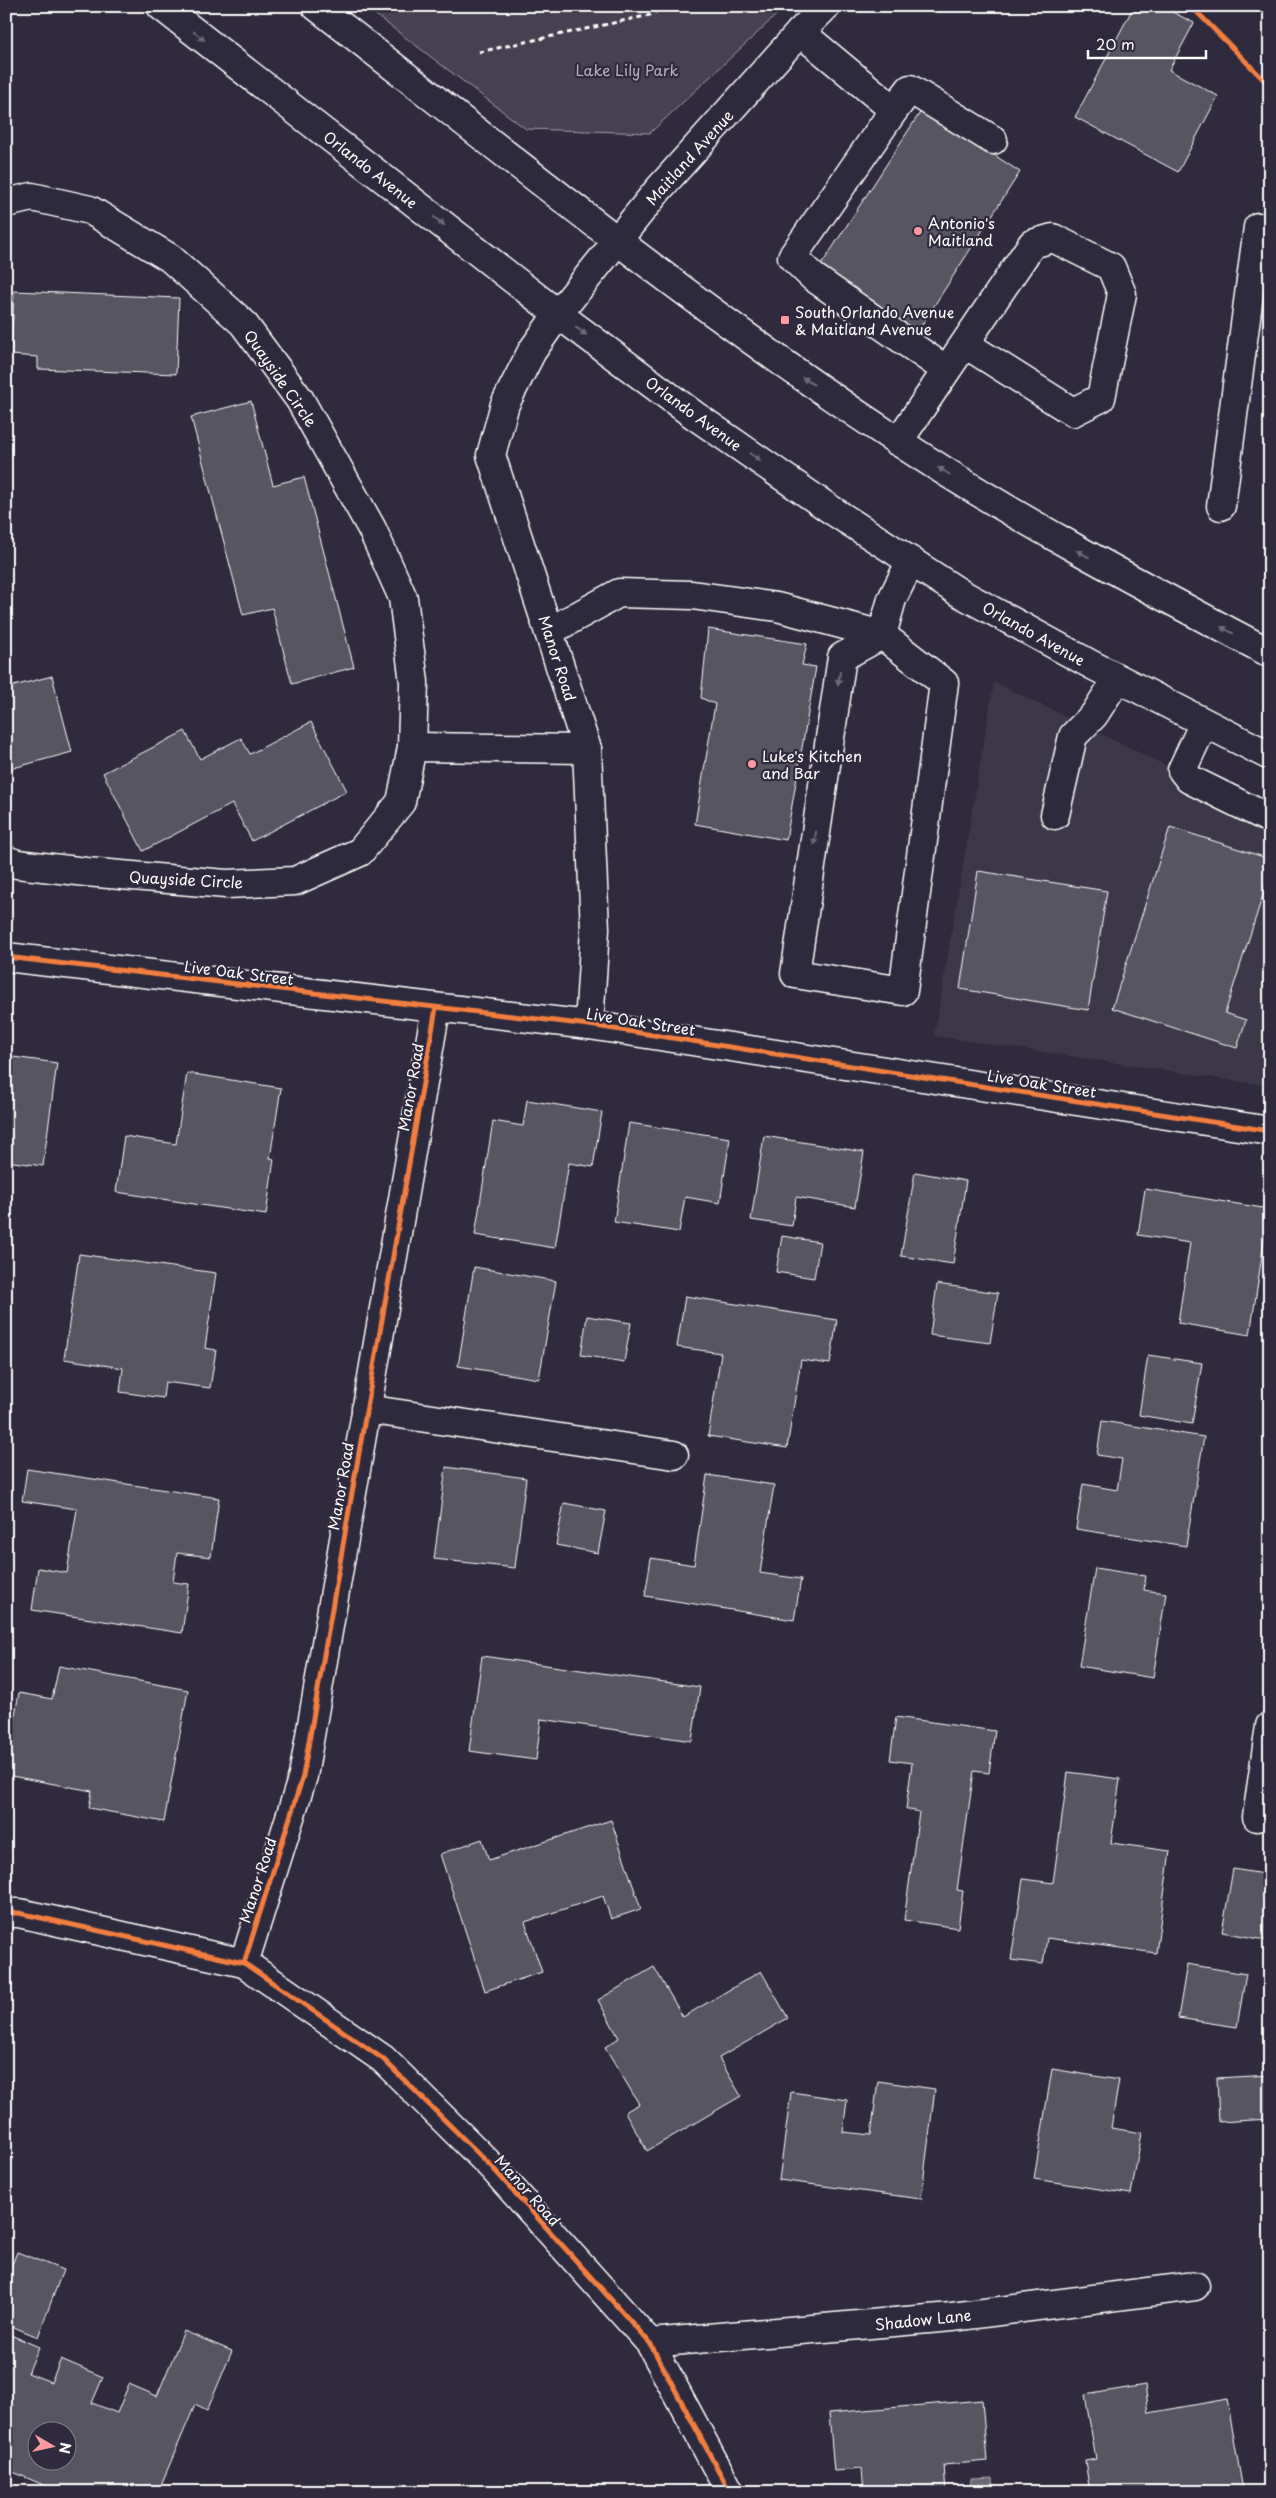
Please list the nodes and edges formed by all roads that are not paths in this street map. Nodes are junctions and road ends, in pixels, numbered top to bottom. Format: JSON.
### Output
{"nodes":[{"id":1,"x":161,"y":6,"type":"edge"},
{"id":2,"x":316,"y":6,"type":"edge"},
{"id":3,"x":826,"y":6,"type":"edge"},
{"id":4,"x":800,"y":32,"type":"junction"},
{"id":5,"x":894,"y":110,"type":"junction"},
{"id":6,"x":993,"y":140,"type":"dead end"},
{"id":7,"x":6,"y":203,"type":"edge"},
{"id":8,"x":1270,"y":228,"type":"edge"},
{"id":9,"x":617,"y":239,"type":"junction"},
{"id":10,"x":558,"y":314,"type":"junction"},
{"id":11,"x":965,"y":344,"type":"junction"},
{"id":12,"x":946,"y":370,"type":"junction"},
{"id":13,"x":898,"y":442,"type":"junction"},
{"id":14,"x":1221,"y":506,"type":"dead end"},
{"id":15,"x":911,"y":561,"type":"junction"},
{"id":16,"x":550,"y":631,"type":"junction"},
{"id":17,"x":882,"y":635,"type":"junction"},
{"id":18,"x":1270,"y":653,"type":"edge"},
{"id":19,"x":1118,"y":679,"type":"junction"},
{"id":20,"x":1204,"y":723,"type":"junction"},
{"id":21,"x":412,"y":747,"type":"junction"},
{"id":22,"x":587,"y":749,"type":"junction"},
{"id":23,"x":1270,"y":756,"type":"edge"},
{"id":24,"x":1055,"y":815,"type":"dead end"},
{"id":25,"x":1270,"y":819,"type":"edge"},
{"id":26,"x":6,"y":860,"type":"edge"},
{"id":27,"x":6,"y":957,"type":"edge"},
{"id":28,"x":436,"y":1008,"type":"junction"},
{"id":29,"x":589,"y":1025,"type":"junction"},
{"id":30,"x":1270,"y":1131,"type":"edge"},
{"id":31,"x":366,"y":1409,"type":"junction"},
{"id":32,"x":674,"y":1455,"type":"dead end"},
{"id":33,"x":1270,"y":1726,"type":"edge"},
{"id":34,"x":1257,"y":1817,"type":"dead end"},
{"id":35,"x":6,"y":1913,"type":"edge"},
{"id":36,"x":244,"y":1963,"type":"junction"},
{"id":37,"x":1195,"y":2286,"type":"dead end"},
{"id":38,"x":650,"y":2344,"type":"junction"},
{"id":39,"x":730,"y":2492,"type":"edge"}],
"edges":[{"from":1,"to":10,"type":"street","name":"Orlando Avenue","one_way":true},
{"from":2,"to":9,"type":"street"},
{"from":3,"to":4,"type":"street","name":"Maitland Avenue"},
{"from":4,"to":5,"type":"street"},
{"from":4,"to":9,"type":"street","name":"Maitland Avenue"},
{"from":5,"to":6,"type":"street"},
{"from":5,"to":12,"type":"street"},
{"from":7,"to":21,"type":"street","name":"Quayside Circle"},
{"from":8,"to":14,"type":"street"},
{"from":9,"to":10,"type":"street","name":"Maitland Avenue"},
{"from":13,"to":9,"type":"street","one_way":true},
{"from":10,"to":15,"type":"street","name":"Orlando Avenue","one_way":true},
{"from":10,"to":16,"type":"street","name":"Manor Road"},
{"from":11,"to":11,"type":"street"},
{"from":11,"to":12,"type":"street"},
{"from":12,"to":13,"type":"street"},
{"from":18,"to":13,"type":"street","one_way":true},
{"from":15,"to":17,"type":"street"},
{"from":15,"to":19,"type":"street","name":"Orlando Avenue"},
{"from":16,"to":17,"type":"street"},
{"from":16,"to":22,"type":"street","name":"Manor Road"},
{"from":17,"to":17,"type":"street","one_way":true},
{"from":19,"to":20,"type":"street","name":"Orlando Avenue"},
{"from":19,"to":24,"type":"street"},
{"from":20,"to":23,"type":"street","name":"Orlando Avenue"},
{"from":20,"to":25,"type":"street"},
{"from":21,"to":22,"type":"street"},
{"from":21,"to":26,"type":"street","name":"Quayside Circle"},
{"from":22,"to":29,"type":"street","name":"Manor Road"},
{"from":27,"to":28,"type":"street","name":"Live Oak Street"},
{"from":28,"to":29,"type":"street","name":"Live Oak Street"},
{"from":28,"to":31,"type":"street","name":"Manor Road"},
{"from":29,"to":30,"type":"street","name":"Live Oak Street"},
{"from":31,"to":32,"type":"street"},
{"from":31,"to":36,"type":"street","name":"Manor Road"},
{"from":33,"to":34,"type":"street"},
{"from":35,"to":36,"type":"street","name":"Manor Road"},
{"from":36,"to":38,"type":"street","name":"Manor Road"},
{"from":37,"to":38,"type":"street","name":"Shadow Lane"},
{"from":38,"to":39,"type":"street","name":"Manor Road"}]}
